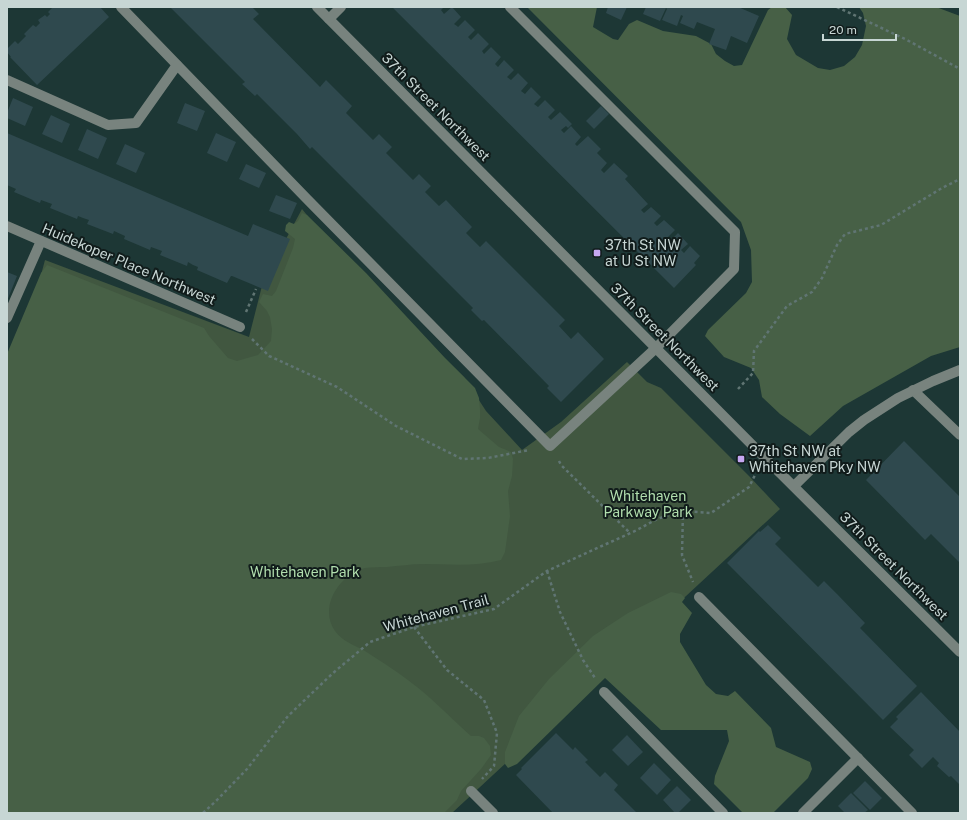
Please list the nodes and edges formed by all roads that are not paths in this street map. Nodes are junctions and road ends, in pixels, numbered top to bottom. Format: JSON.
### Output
{"nodes":[{"id":1,"x":121,"y":7,"type":"edge"},
{"id":2,"x":317,"y":7,"type":"edge"},
{"id":3,"x":341,"y":7,"type":"edge"},
{"id":4,"x":510,"y":7,"type":"edge"},
{"id":5,"x":329,"y":19,"type":"junction"},
{"id":6,"x":177,"y":65,"type":"junction"},
{"id":7,"x":7,"y":80,"type":"edge"},
{"id":8,"x":7,"y":226,"type":"edge"},
{"id":9,"x":41,"y":241,"type":"junction"},
{"id":10,"x":7,"y":318,"type":"edge"},
{"id":11,"x":240,"y":327,"type":"road end"},
{"id":12,"x":656,"y":348,"type":"junction"},
{"id":13,"x":960,"y":370,"type":"edge"},
{"id":14,"x":913,"y":390,"type":"junction"},
{"id":15,"x":960,"y":435,"type":"edge"},
{"id":16,"x":794,"y":486,"type":"junction"},
{"id":17,"x":699,"y":596,"type":"road end"},
{"id":18,"x":960,"y":652,"type":"edge"},
{"id":19,"x":604,"y":692,"type":"road end"},
{"id":20,"x":858,"y":758,"type":"junction"},
{"id":21,"x":471,"y":791,"type":"dead end"},
{"id":22,"x":492,"y":813,"type":"edge"},
{"id":23,"x":723,"y":813,"type":"edge"},
{"id":24,"x":803,"y":813,"type":"edge"},
{"id":25,"x":912,"y":813,"type":"edge"}],
"edges":[{"from":1,"to":6,"type":"street"},
{"from":2,"to":5,"type":"street","name":"37th Street Northwest"},
{"from":3,"to":5,"type":"street"},
{"from":4,"to":12,"type":"street"},
{"from":5,"to":12,"type":"street","name":"37th Street Northwest"},
{"from":6,"to":7,"type":"street"},
{"from":6,"to":12,"type":"street"},
{"from":8,"to":9,"type":"street","name":"Huidekoper Place Northwest"},
{"from":9,"to":10,"type":"street"},
{"from":9,"to":11,"type":"street","name":"Huidekoper Place Northwest"},
{"from":12,"to":16,"type":"street","name":"37th Street Northwest"},
{"from":13,"to":14,"type":"street"},
{"from":14,"to":15,"type":"street"},
{"from":14,"to":16,"type":"street"},
{"from":16,"to":18,"type":"street","name":"37th Street Northwest"},
{"from":17,"to":20,"type":"street"},
{"from":19,"to":23,"type":"street"},
{"from":20,"to":24,"type":"street"},
{"from":20,"to":25,"type":"street"},
{"from":21,"to":22,"type":"street"}]}
